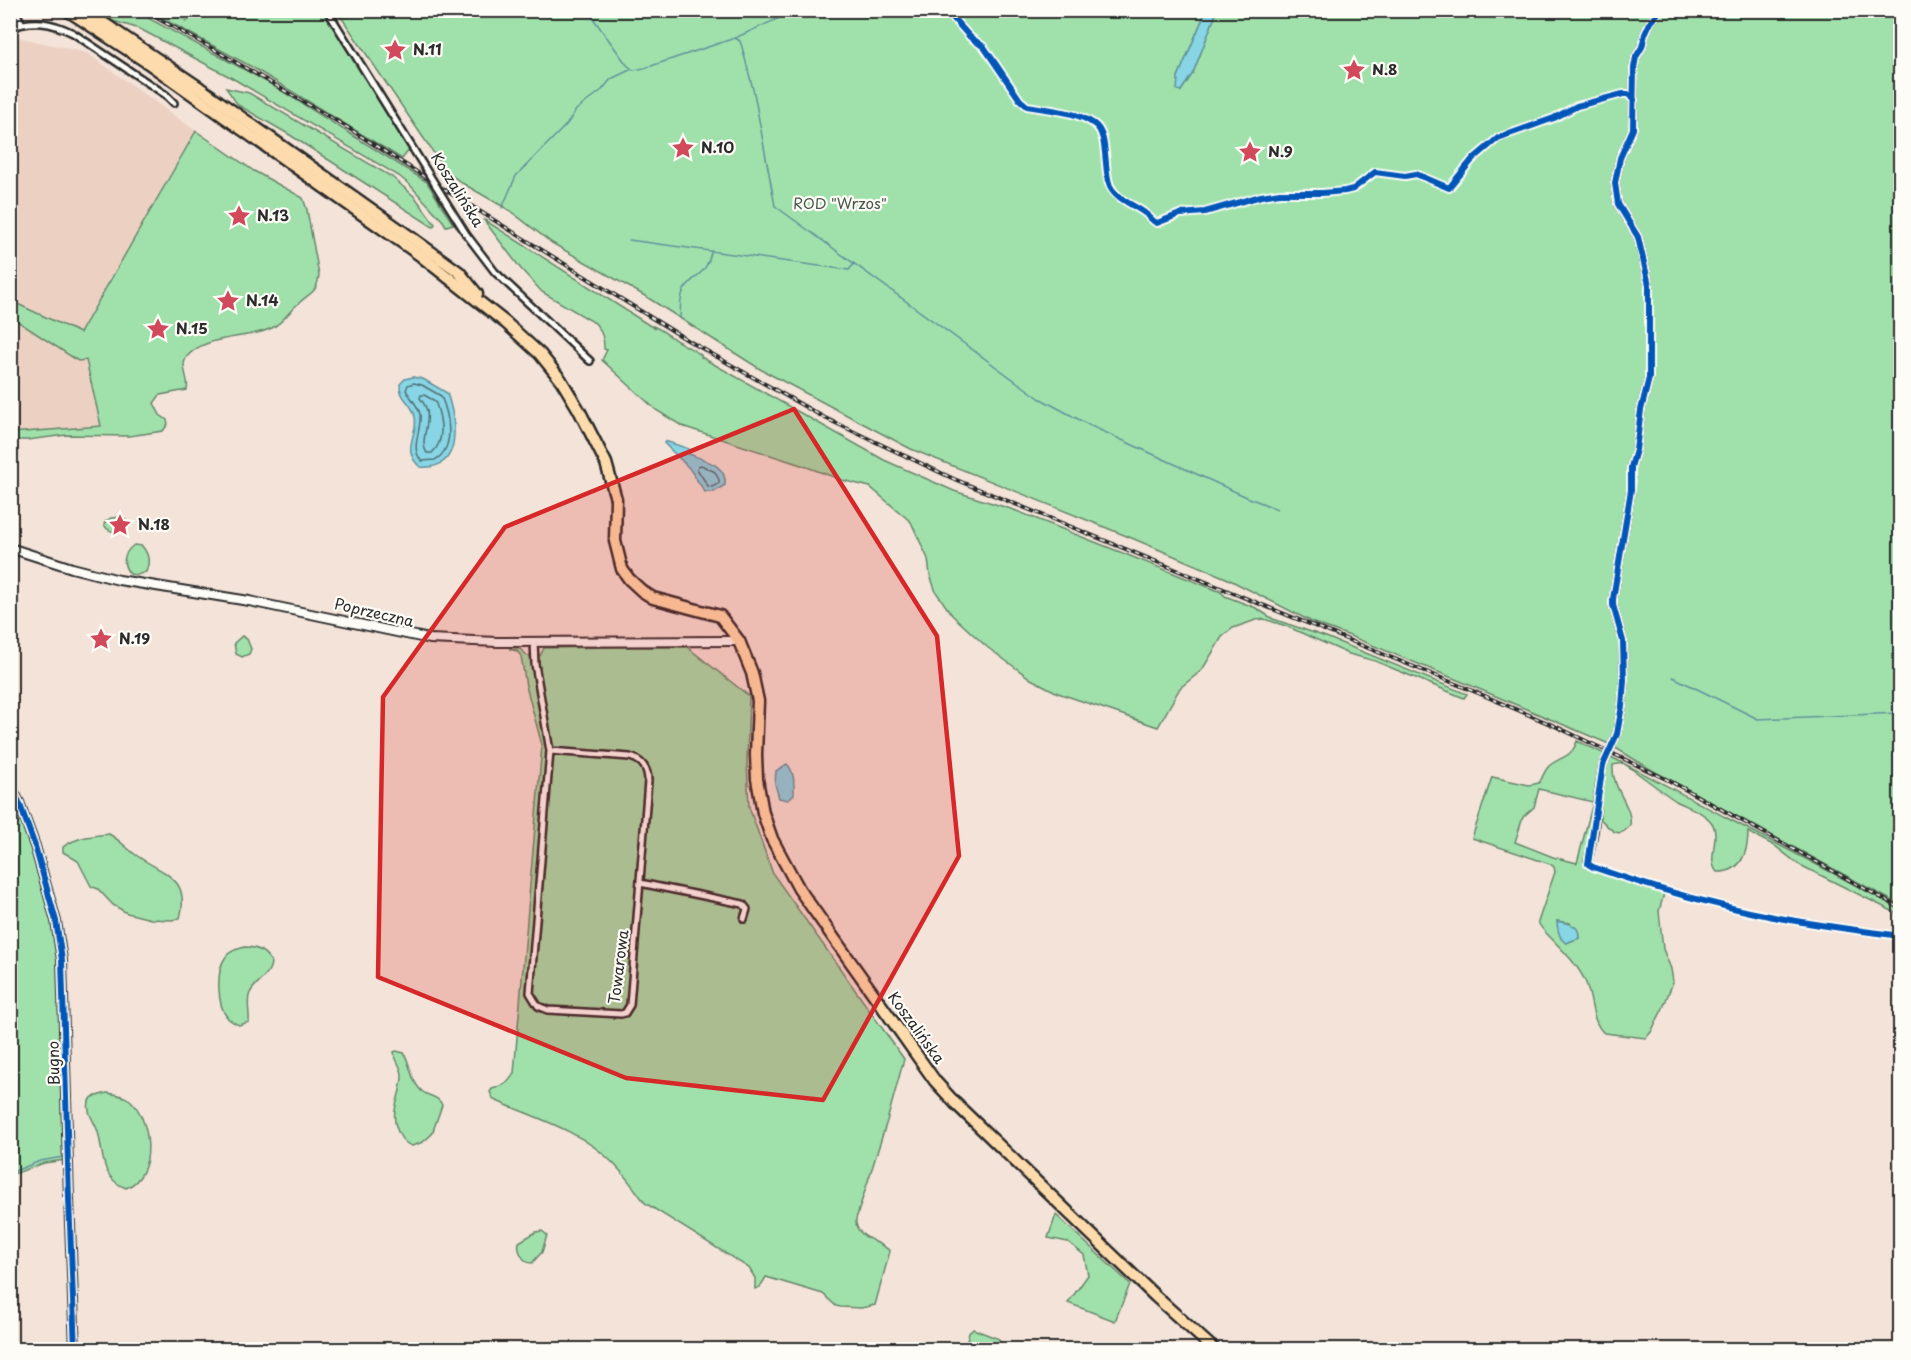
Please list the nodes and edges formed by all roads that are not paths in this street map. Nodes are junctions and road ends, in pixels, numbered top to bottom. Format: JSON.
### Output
{"nodes":[{"id":1,"x":15,"y":10,"type":"edge"},
{"id":2,"x":66,"y":10,"type":"edge"},
{"id":3,"x":84,"y":10,"type":"edge"},
{"id":4,"x":327,"y":10,"type":"edge"},
{"id":5,"x":1661,"y":10,"type":"edge"},
{"id":6,"x":22,"y":24,"type":"junction"},
{"id":7,"x":10,"y":28,"type":"edge"},
{"id":8,"x":174,"y":103,"type":"dead end"},
{"id":9,"x":488,"y":309,"type":"junction"},
{"id":10,"x":590,"y":361,"type":"dead end"},
{"id":11,"x":10,"y":548,"type":"edge"},
{"id":12,"x":739,"y":641,"type":"junction"},
{"id":13,"x":534,"y":642,"type":"junction"},
{"id":14,"x":550,"y":751,"type":"junction"},
{"id":15,"x":10,"y":785,"type":"edge"},
{"id":16,"x":1588,"y":862,"type":"dead end"},
{"id":17,"x":640,"y":884,"type":"junction"},
{"id":18,"x":744,"y":919,"type":"dead end"},
{"id":19,"x":75,"y":1350,"type":"edge"},
{"id":20,"x":1215,"y":1350,"type":"edge"}],
"edges":[{"from":1,"to":6,"type":"street"},
{"from":2,"to":9,"type":"highway"},
{"from":3,"to":9,"type":"highway"},
{"from":4,"to":10,"type":"street","name":"Koszalińska","bridge":true},
{"from":5,"to":16,"type":"street"},
{"from":6,"to":7,"type":"street"},
{"from":6,"to":8,"type":"street"},
{"from":9,"to":12,"type":"highway","name":"Koszalińska"},
{"from":11,"to":13,"type":"street","name":"Poprzeczna"},
{"from":12,"to":13,"type":"street","name":"Poprzeczna"},
{"from":12,"to":20,"type":"highway","name":"Koszalińska"},
{"from":13,"to":14,"type":"street"},
{"from":14,"to":17,"type":"street","name":"Towarowa"},
{"from":14,"to":17,"type":"street","name":"Towarowa"},
{"from":15,"to":19,"type":"street","name":"Bugno"},
{"from":17,"to":18,"type":"street"}]}
